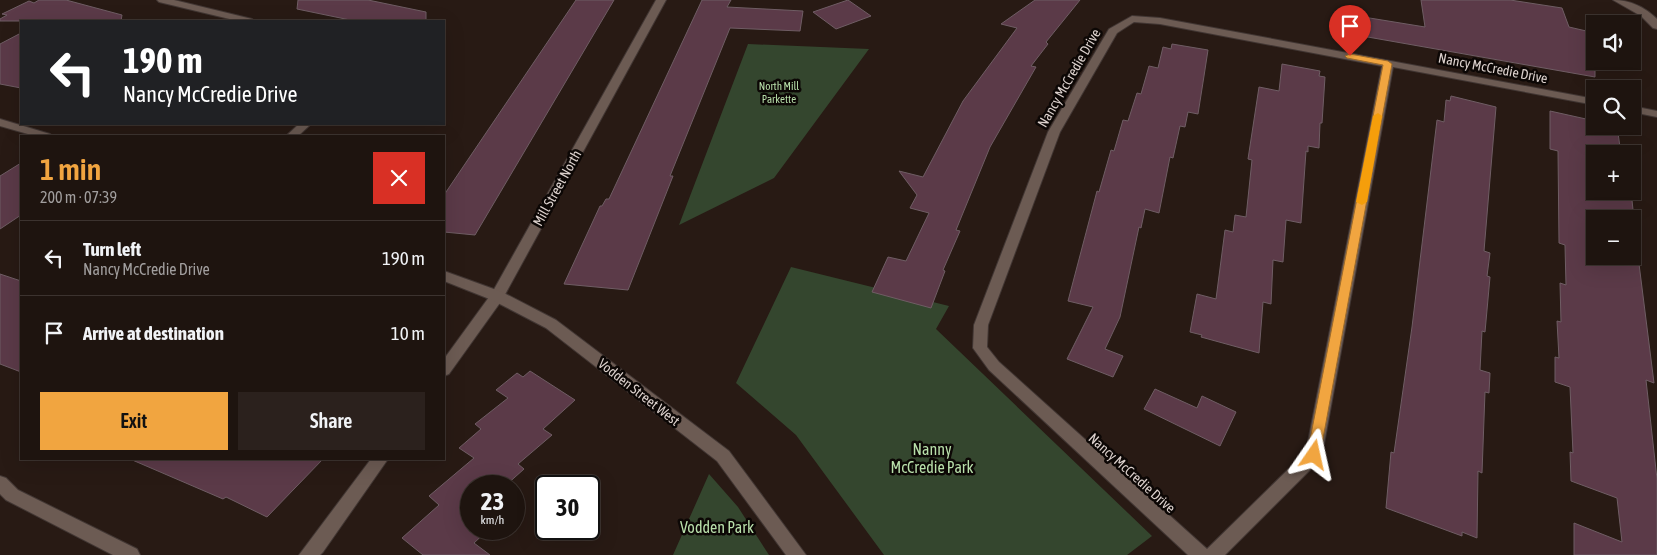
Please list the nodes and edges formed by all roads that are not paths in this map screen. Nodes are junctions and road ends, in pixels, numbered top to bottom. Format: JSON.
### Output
{"nodes":[{"id":1,"x":162,"y":0,"type":"edge"},
{"id":2,"x":661,"y":0,"type":"edge"},
{"id":3,"x":1618,"y":0,"type":"edge"},
{"id":4,"x":245,"y":20,"type":"edge"},
{"id":5,"x":1656,"y":23,"type":"edge"},
{"id":6,"x":1388,"y":64,"type":"junction"},
{"id":7,"x":1586,"y":100,"type":"edge"},
{"id":8,"x":1641,"y":111,"type":"edge"},
{"id":9,"x":1657,"y":114,"type":"edge"},
{"id":10,"x":0,"y":122,"type":"edge"},
{"id":11,"x":304,"y":125,"type":"edge"},
{"id":12,"x":43,"y":135,"type":"edge"},
{"id":13,"x":293,"y":135,"type":"edge"},
{"id":14,"x":445,"y":276,"type":"edge"},
{"id":15,"x":497,"y":296,"type":"junction"},
{"id":16,"x":445,"y":369,"type":"edge"},
{"id":17,"x":379,"y":460,"type":"edge"},
{"id":18,"x":0,"y":483,"type":"edge"},
{"id":19,"x":131,"y":555,"type":"edge"},
{"id":20,"x":308,"y":555,"type":"edge"},
{"id":21,"x":797,"y":555,"type":"edge"},
{"id":22,"x":1201,"y":555,"type":"edge"},
{"id":23,"x":1213,"y":555,"type":"edge"}],
"edges":[{"from":1,"to":4,"type":"street"},
{"from":2,"to":15,"type":"street","name":"Mill Street North"},
{"from":3,"to":5,"type":"street"},
{"from":6,"to":7,"type":"street","name":"Nancy McCredie Drive"},
{"from":6,"to":22,"type":"street","name":"Nancy McCredie Drive"},
{"from":6,"to":23,"type":"street"},
{"from":8,"to":9,"type":"street"},
{"from":10,"to":12,"type":"street"},
{"from":11,"to":13,"type":"street"},
{"from":14,"to":15,"type":"street","name":"Vodden Street West"},
{"from":15,"to":16,"type":"street","name":"Mill Street North"},
{"from":15,"to":21,"type":"street","name":"Vodden Street West"},
{"from":17,"to":20,"type":"street"},
{"from":18,"to":19,"type":"street"}]}
